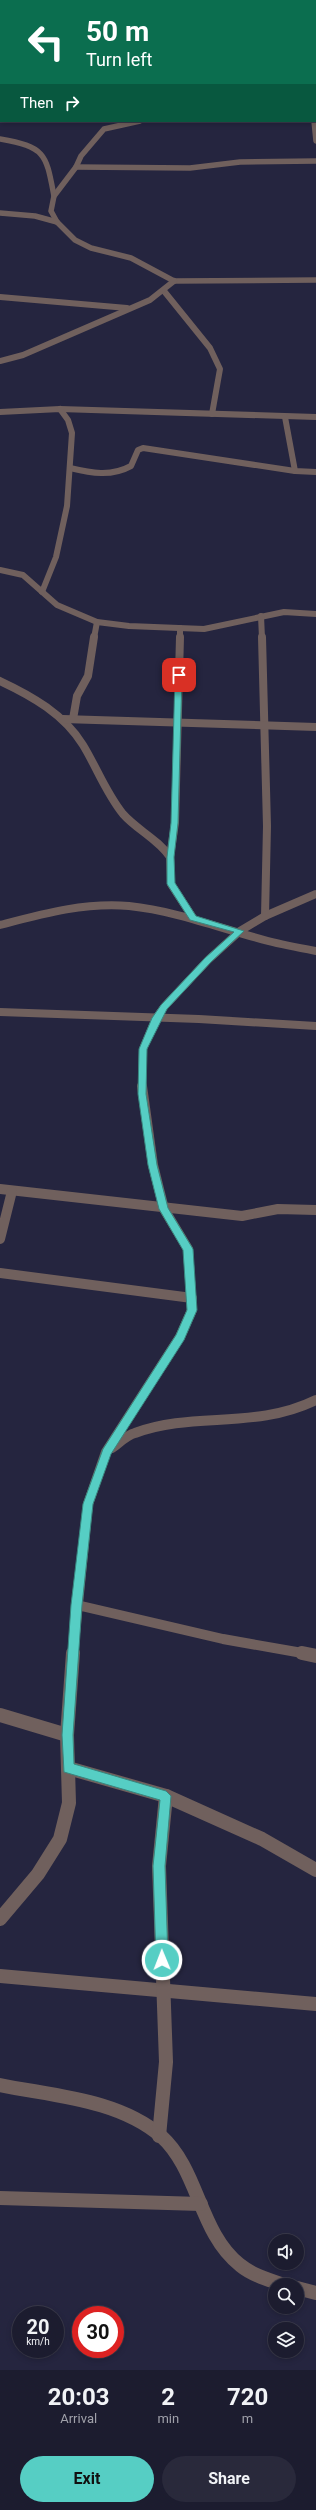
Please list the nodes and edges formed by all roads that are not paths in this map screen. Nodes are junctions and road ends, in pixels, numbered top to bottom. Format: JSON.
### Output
{"nodes":[{"id":1,"x":101,"y":122,"type":"edge"},
{"id":2,"x":136,"y":122,"type":"edge"},
{"id":3,"x":314,"y":122,"type":"edge"},
{"id":4,"x":104,"y":129,"type":"junction"},
{"id":5,"x":316,"y":138,"type":"edge"},
{"id":6,"x":0,"y":140,"type":"edge"},
{"id":7,"x":316,"y":161,"type":"edge"},
{"id":8,"x":76,"y":167,"type":"junction"},
{"id":9,"x":54,"y":196,"type":"junction"},
{"id":10,"x":0,"y":213,"type":"edge"},
{"id":11,"x":57,"y":222,"type":"junction"},
{"id":12,"x":316,"y":280,"type":"edge"},
{"id":13,"x":174,"y":281,"type":"junction"},
{"id":14,"x":164,"y":291,"type":"junction"},
{"id":15,"x":0,"y":297,"type":"edge"},
{"id":16,"x":131,"y":309,"type":"junction"},
{"id":17,"x":0,"y":361,"type":"edge"},
{"id":18,"x":60,"y":409,"type":"junction"},
{"id":19,"x":0,"y":412,"type":"edge"},
{"id":20,"x":212,"y":414,"type":"junction"},
{"id":21,"x":285,"y":417,"type":"junction"},
{"id":22,"x":316,"y":418,"type":"edge"},
{"id":23,"x":70,"y":468,"type":"junction"},
{"id":24,"x":295,"y":471,"type":"junction"},
{"id":25,"x":316,"y":472,"type":"edge"},
{"id":26,"x":0,"y":570,"type":"edge"},
{"id":27,"x":42,"y":592,"type":"junction"},
{"id":28,"x":316,"y":614,"type":"edge"},
{"id":29,"x":261,"y":616,"type":"junction"},
{"id":30,"x":97,"y":622,"type":"junction"},
{"id":31,"x":180,"y":628,"type":"junction"},
{"id":32,"x":0,"y":681,"type":"edge"},
{"id":33,"x":63,"y":719,"type":"junction"},
{"id":34,"x":73,"y":719,"type":"junction"},
{"id":35,"x":178,"y":721,"type":"junction"},
{"id":36,"x":263,"y":725,"type":"junction"},
{"id":37,"x":316,"y":727,"type":"edge"},
{"id":38,"x":170,"y":857,"type":"junction"},
{"id":39,"x":316,"y":894,"type":"edge"},
{"id":40,"x":265,"y":916,"type":"junction"},
{"id":41,"x":193,"y":918,"type":"junction"},
{"id":42,"x":0,"y":925,"type":"edge"},
{"id":43,"x":240,"y":931,"type":"junction"},
{"id":44,"x":316,"y":951,"type":"edge"},
{"id":45,"x":0,"y":1012,"type":"edge"},
{"id":46,"x":156,"y":1018,"type":"junction"},
{"id":47,"x":316,"y":1026,"type":"edge"},
{"id":48,"x":0,"y":1189,"type":"edge"},
{"id":49,"x":12,"y":1191,"type":"junction"},
{"id":50,"x":164,"y":1209,"type":"junction"},
{"id":51,"x":316,"y":1210,"type":"edge"},
{"id":52,"x":0,"y":1239,"type":"edge"},
{"id":53,"x":0,"y":1273,"type":"edge"},
{"id":54,"x":192,"y":1298,"type":"junction"},
{"id":55,"x":316,"y":1400,"type":"edge"},
{"id":56,"x":106,"y":1452,"type":"junction"},
{"id":57,"x":77,"y":1605,"type":"junction"},
{"id":58,"x":316,"y":1656,"type":"edge"},
{"id":59,"x":0,"y":1715,"type":"edge"},
{"id":60,"x":67,"y":1735,"type":"junction"},
{"id":61,"x":68,"y":1768,"type":"junction"},
{"id":62,"x":166,"y":1796,"type":"junction"},
{"id":63,"x":316,"y":1870,"type":"edge"},
{"id":64,"x":0,"y":1919,"type":"edge"},
{"id":65,"x":0,"y":1976,"type":"edge"},
{"id":66,"x":163,"y":1992,"type":"junction"},
{"id":67,"x":316,"y":2004,"type":"edge"},
{"id":68,"x":0,"y":2085,"type":"edge"},
{"id":69,"x":159,"y":2136,"type":"junction"},
{"id":70,"x":0,"y":2198,"type":"edge"},
{"id":71,"x":201,"y":2204,"type":"junction"},
{"id":72,"x":268,"y":2279,"type":"edge"},
{"id":73,"x":304,"y":2290,"type":"edge"},
{"id":74,"x":316,"y":2293,"type":"edge"}],
"edges":[{"from":1,"to":4,"type":"street"},
{"from":2,"to":4,"type":"street"},
{"from":3,"to":5,"type":"street"},
{"from":4,"to":8,"type":"street"},
{"from":6,"to":9,"type":"street"},
{"from":7,"to":8,"type":"street"},
{"from":8,"to":9,"type":"street"},
{"from":9,"to":11,"type":"street"},
{"from":10,"to":11,"type":"street"},
{"from":11,"to":13,"type":"street"},
{"from":12,"to":13,"type":"street"},
{"from":13,"to":14,"type":"street"},
{"from":14,"to":16,"type":"street"},
{"from":14,"to":20,"type":"street"},
{"from":15,"to":16,"type":"street"},
{"from":16,"to":17,"type":"street"},
{"from":18,"to":19,"type":"street"},
{"from":18,"to":20,"type":"street"},
{"from":18,"to":23,"type":"street"},
{"from":20,"to":21,"type":"street"},
{"from":21,"to":22,"type":"street"},
{"from":21,"to":24,"type":"street"},
{"from":23,"to":24,"type":"street"},
{"from":23,"to":27,"type":"street"},
{"from":24,"to":25,"type":"street"},
{"from":26,"to":27,"type":"street"},
{"from":27,"to":30,"type":"street"},
{"from":28,"to":29,"type":"street"},
{"from":29,"to":31,"type":"street"},
{"from":29,"to":36,"type":"street"},
{"from":30,"to":31,"type":"street"},
{"from":30,"to":34,"type":"street"},
{"from":31,"to":35,"type":"street"},
{"from":32,"to":33,"type":"street"},
{"from":33,"to":34,"type":"street"},
{"from":33,"to":38,"type":"street"},
{"from":34,"to":35,"type":"street"},
{"from":35,"to":36,"type":"street"},
{"from":35,"to":38,"type":"street"},
{"from":36,"to":37,"type":"street"},
{"from":36,"to":40,"type":"street"},
{"from":38,"to":41,"type":"street"},
{"from":39,"to":40,"type":"street"},
{"from":40,"to":43,"type":"street"},
{"from":41,"to":42,"type":"street"},
{"from":41,"to":43,"type":"street"},
{"from":43,"to":44,"type":"street"},
{"from":43,"to":46,"type":"street"},
{"from":45,"to":46,"type":"street"},
{"from":46,"to":47,"type":"street"},
{"from":46,"to":50,"type":"street"},
{"from":48,"to":49,"type":"street"},
{"from":49,"to":50,"type":"street"},
{"from":49,"to":52,"type":"street"},
{"from":50,"to":51,"type":"street"},
{"from":50,"to":54,"type":"street"},
{"from":53,"to":54,"type":"street"},
{"from":54,"to":56,"type":"street"},
{"from":55,"to":56,"type":"street"},
{"from":56,"to":57,"type":"street"},
{"from":57,"to":58,"type":"street"},
{"from":57,"to":60,"type":"street"},
{"from":59,"to":60,"type":"street"},
{"from":60,"to":61,"type":"street"},
{"from":61,"to":62,"type":"street"},
{"from":61,"to":64,"type":"street"},
{"from":62,"to":63,"type":"street"},
{"from":62,"to":66,"type":"street"},
{"from":65,"to":66,"type":"street"},
{"from":66,"to":67,"type":"street"},
{"from":66,"to":69,"type":"street"},
{"from":68,"to":69,"type":"street"},
{"from":69,"to":71,"type":"street"},
{"from":70,"to":71,"type":"street"},
{"from":71,"to":72,"type":"street"},
{"from":73,"to":74,"type":"street"}]}
